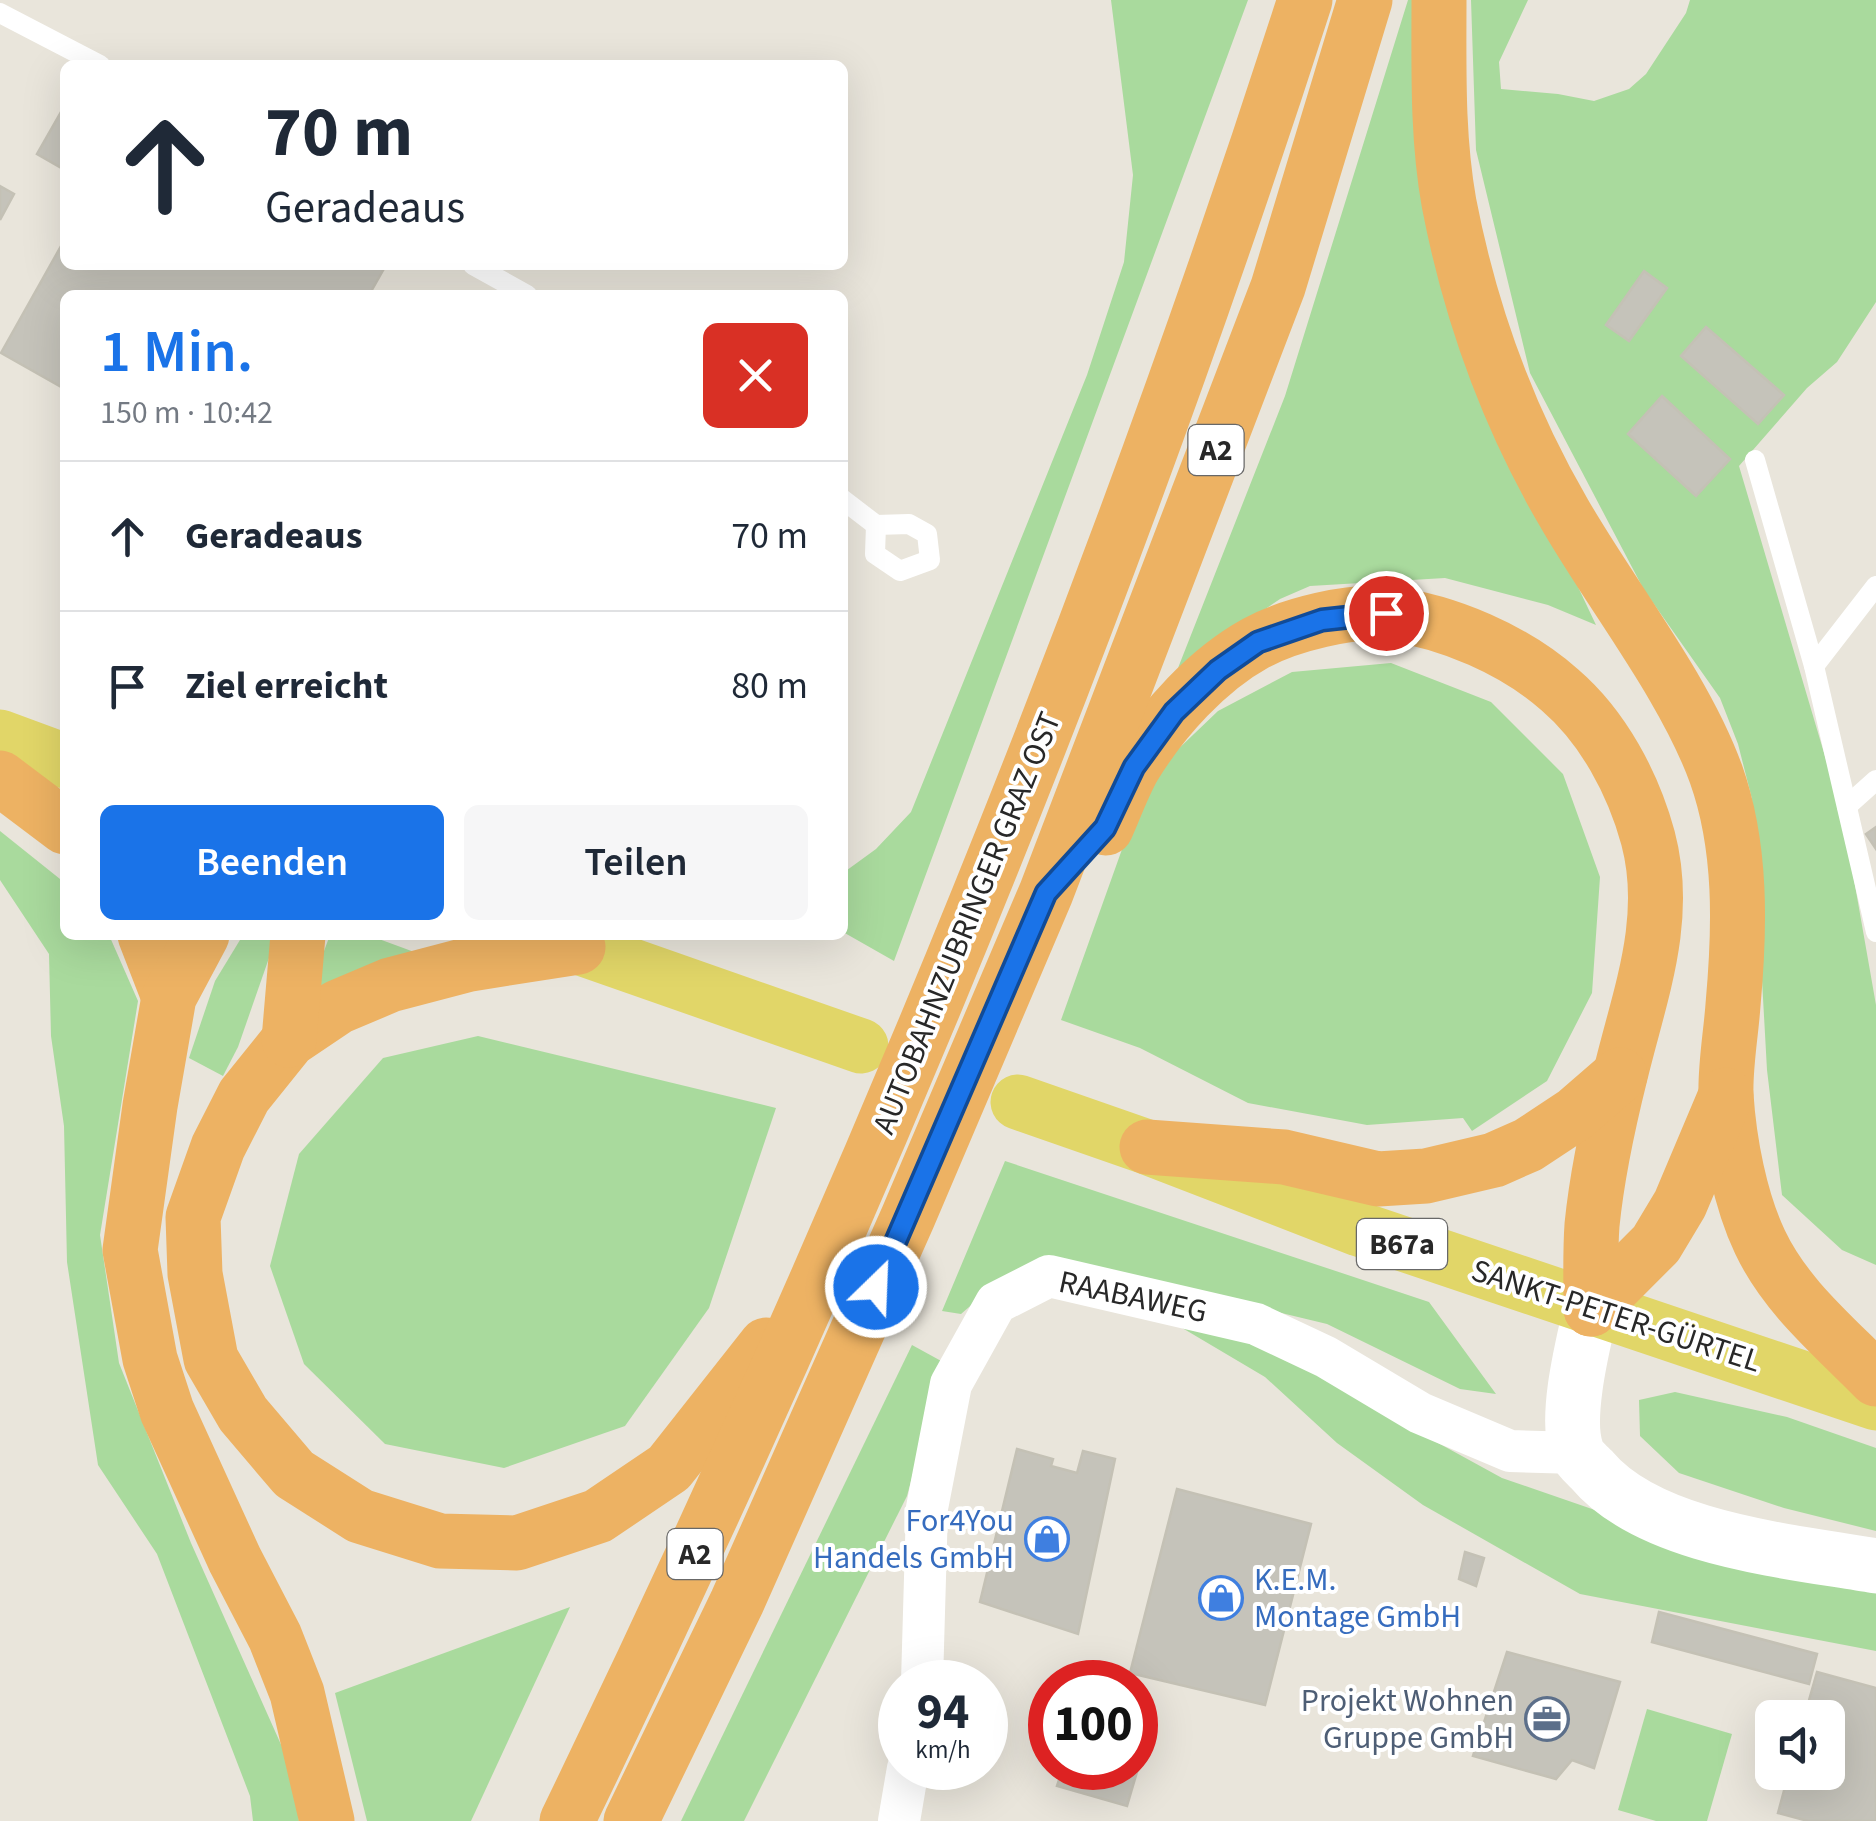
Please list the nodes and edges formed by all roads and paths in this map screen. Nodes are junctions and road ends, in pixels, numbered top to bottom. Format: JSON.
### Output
{"nodes":[{"id":1,"x":1305,"y":0,"type":"edge"},
{"id":2,"x":1364,"y":0,"type":"edge"},
{"id":3,"x":1439,"y":0,"type":"edge"},
{"id":4,"x":0,"y":13,"type":"edge"},
{"id":5,"x":90,"y":60,"type":"edge"},
{"id":6,"x":1755,"y":460,"type":"dead end"},
{"id":7,"x":848,"y":504,"type":"edge"},
{"id":8,"x":876,"y":525,"type":"dead end"},
{"id":9,"x":1876,"y":586,"type":"edge"},
{"id":10,"x":1814,"y":666,"type":"junction"},
{"id":11,"x":0,"y":737,"type":"edge"},
{"id":12,"x":60,"y":759,"type":"edge"},
{"id":13,"x":0,"y":778,"type":"edge"},
{"id":14,"x":1876,"y":780,"type":"edge"},
{"id":15,"x":1846,"y":806,"type":"junction"},
{"id":16,"x":60,"y":823,"type":"edge"},
{"id":17,"x":1046,"y":893,"type":"junction"},
{"id":18,"x":1876,"y":932,"type":"edge"},
{"id":19,"x":147,"y":940,"type":"edge"},
{"id":20,"x":199,"y":940,"type":"edge"},
{"id":21,"x":298,"y":940,"type":"edge"},
{"id":22,"x":561,"y":941,"type":"edge"},
{"id":23,"x":169,"y":997,"type":"junction"},
{"id":24,"x":289,"y":1040,"type":"junction"},
{"id":25,"x":861,"y":1046,"type":"dead end"},
{"id":26,"x":1620,"y":1076,"type":"junction"},
{"id":27,"x":1726,"y":1094,"type":"junction"},
{"id":28,"x":1018,"y":1102,"type":"dead end"},
{"id":29,"x":1147,"y":1148,"type":"junction"},
{"id":30,"x":814,"y":1284,"type":"junction"},
{"id":31,"x":1590,"y":1309,"type":"junction"},
{"id":32,"x":1876,"y":1379,"type":"edge"},
{"id":33,"x":1876,"y":1403,"type":"edge"},
{"id":34,"x":1577,"y":1453,"type":"junction"},
{"id":35,"x":1876,"y":1566,"type":"edge"},
{"id":36,"x":923,"y":1660,"type":"edge"},
{"id":37,"x":905,"y":1790,"type":"edge"},
{"id":38,"x":327,"y":1821,"type":"edge"},
{"id":39,"x":567,"y":1821,"type":"edge"},
{"id":40,"x":631,"y":1821,"type":"edge"},
{"id":41,"x":900,"y":1821,"type":"edge"}],
"edges":[{"from":1,"to":30,"type":"highway","name":"AUTOBAHNZUBRINGER GRAZ OST","number":"A2"},
{"from":2,"to":17,"type":"highway","name":"AUTOBAHNZUBRINGER GRAZ OST","number":"A2"},
{"from":3,"to":27,"type":"highway"},
{"from":4,"to":5,"type":"lane"},
{"from":6,"to":10,"type":"lane"},
{"from":7,"to":8,"type":"lane"},
{"from":9,"to":10,"type":"lane"},
{"from":10,"to":15,"type":"lane"},
{"from":11,"to":12,"type":"main road"},
{"from":13,"to":16,"type":"highway"},
{"from":14,"to":15,"type":"lane"},
{"from":15,"to":18,"type":"lane"},
{"from":17,"to":26,"type":"highway"},
{"from":17,"to":40,"type":"highway","name":"AUTOBAHNZUBRINGER GRAZ OST","number":"A2"},
{"from":19,"to":23,"type":"highway"},
{"from":20,"to":23,"type":"highway"},
{"from":21,"to":24,"type":"highway"},
{"from":22,"to":24,"type":"highway"},
{"from":22,"to":25,"type":"main road"},
{"from":23,"to":38,"type":"highway"},
{"from":24,"to":30,"type":"highway"},
{"from":26,"to":29,"type":"highway"},
{"from":26,"to":31,"type":"highway"},
{"from":27,"to":31,"type":"highway"},
{"from":27,"to":32,"type":"highway"},
{"from":28,"to":29,"type":"main road","name":"SANKT-PETER-GÜRTEL","number":"B67a"},
{"from":29,"to":31,"type":"main road","name":"SANKT-PETER-GÜRTEL","number":"B67a"},
{"from":30,"to":39,"type":"highway","name":"AUTOBAHNZUBRINGER GRAZ OST","number":"A2"},
{"from":31,"to":33,"type":"main road","name":"SANKT-PETER-GÜRTEL","number":"B67a"},
{"from":31,"to":34,"type":"street"},
{"from":34,"to":35,"type":"street"},
{"from":34,"to":36,"type":"street","name":"RAABAWEG"},
{"from":37,"to":41,"type":"street"}]}
